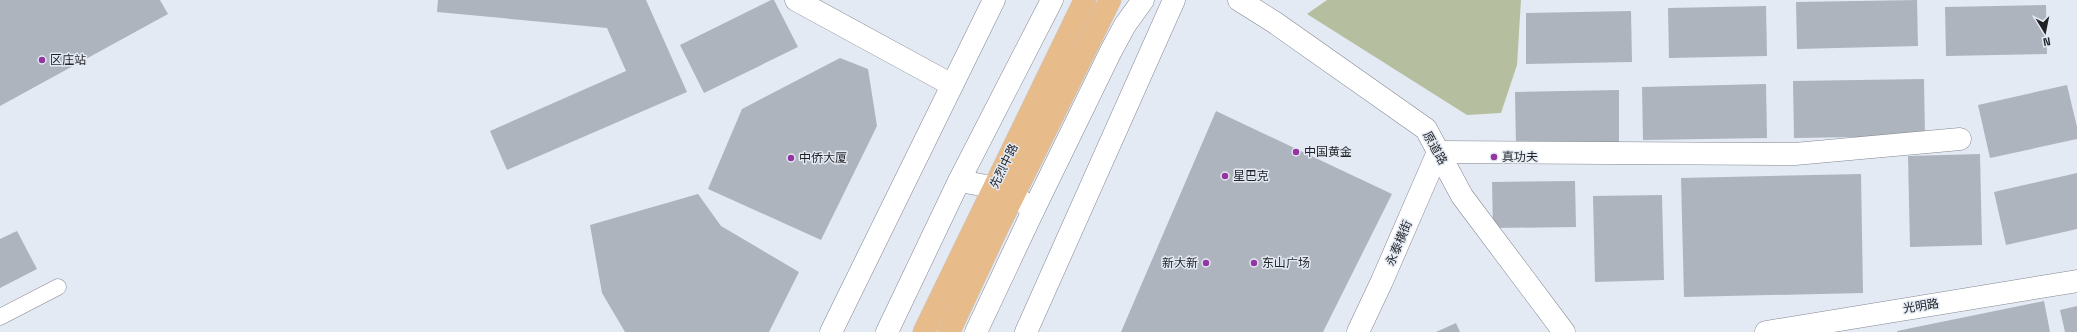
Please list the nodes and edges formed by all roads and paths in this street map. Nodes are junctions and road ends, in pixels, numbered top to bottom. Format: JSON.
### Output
{"nodes":[{"id":1,"x":796,"y":0,"type":"edge"},
{"id":2,"x":994,"y":0,"type":"edge"},
{"id":3,"x":1052,"y":0,"type":"edge"},
{"id":4,"x":1084,"y":0,"type":"edge"},
{"id":5,"x":1110,"y":0,"type":"edge"},
{"id":6,"x":1143,"y":0,"type":"edge"},
{"id":7,"x":1174,"y":0,"type":"edge"},
{"id":8,"x":1239,"y":0,"type":"edge"},
{"id":9,"x":952,"y":85,"type":"junction"},
{"id":10,"x":1960,"y":139,"type":"dead end"},
{"id":11,"x":1438,"y":152,"type":"junction"},
{"id":12,"x":959,"y":181,"type":"junction"},
{"id":13,"x":1032,"y":211,"type":"junction"},
{"id":14,"x":2077,"y":281,"type":"edge"},
{"id":15,"x":58,"y":287,"type":"dead end"},
{"id":16,"x":0,"y":316,"type":"edge"},
{"id":17,"x":831,"y":332,"type":"edge"},
{"id":18,"x":887,"y":332,"type":"edge"},
{"id":19,"x":924,"y":332,"type":"edge"},
{"id":20,"x":949,"y":332,"type":"edge"},
{"id":21,"x":976,"y":332,"type":"edge"},
{"id":22,"x":1026,"y":332,"type":"edge"},
{"id":23,"x":1358,"y":332,"type":"edge"},
{"id":24,"x":1564,"y":332,"type":"edge"},
{"id":25,"x":1766,"y":332,"type":"edge"}],
"edges":[{"from":1,"to":9,"type":"street"},
{"from":2,"to":9,"type":"street"},
{"from":3,"to":12,"type":"street"},
{"from":4,"to":19,"type":"main road","name":"先烈中路"},
{"from":5,"to":20,"type":"main road","name":"先烈中路"},
{"from":6,"to":13,"type":"street"},
{"from":7,"to":22,"type":"street"},
{"from":8,"to":11,"type":"street","name":"原道路"},
{"from":9,"to":17,"type":"street"},
{"from":10,"to":11,"type":"street"},
{"from":11,"to":23,"type":"street","name":"永泰横街"},
{"from":11,"to":24,"type":"street","name":"原道路"},
{"from":12,"to":13,"type":"street"},
{"from":12,"to":18,"type":"street"},
{"from":13,"to":21,"type":"street"},
{"from":14,"to":25,"type":"street","name":"光明路"},
{"from":15,"to":16,"type":"lane"}]}
